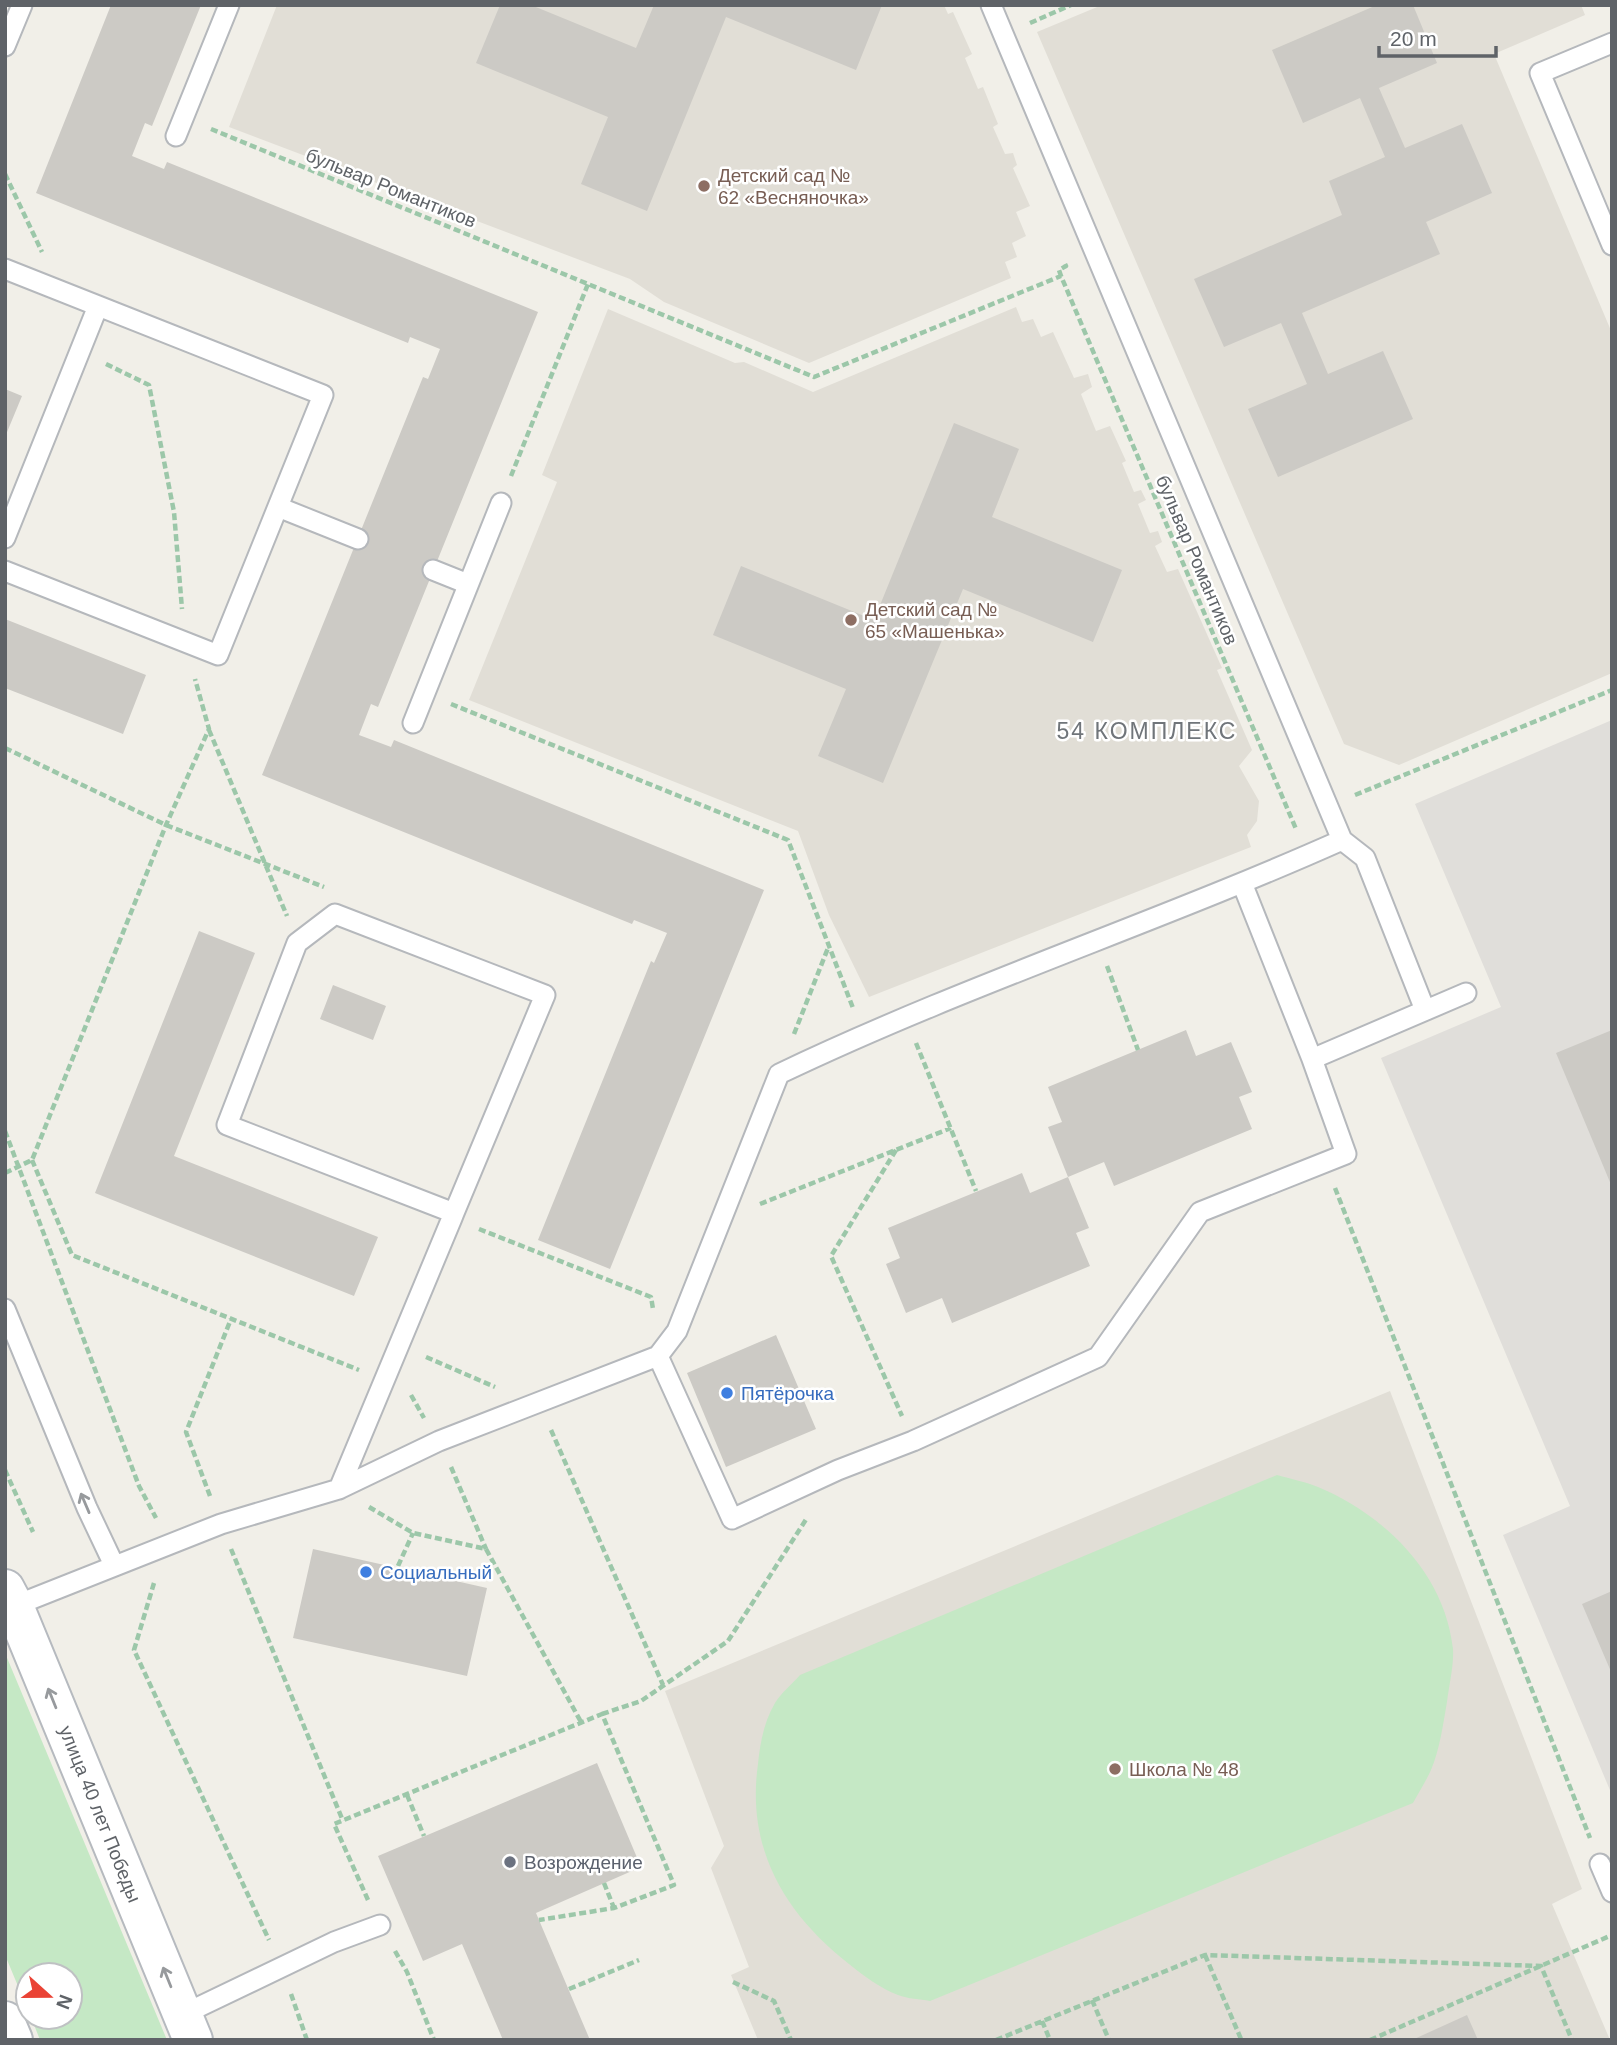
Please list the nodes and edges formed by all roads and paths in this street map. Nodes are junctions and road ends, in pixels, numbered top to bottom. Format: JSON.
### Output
{"nodes":[{"id":1,"x":22,"y":5,"type":"edge"},
{"id":2,"x":229,"y":5,"type":"edge"},
{"id":3,"x":991,"y":5,"type":"edge"},
{"id":4,"x":1072,"y":5,"type":"edge"},
{"id":5,"x":1003,"y":35,"type":"junction"},
{"id":6,"x":1612,"y":43,"type":"edge"},
{"id":7,"x":5,"y":46,"type":"edge"},
{"id":8,"x":184,"y":118,"type":"junction"},
{"id":9,"x":176,"y":136,"type":"dead end"},
{"id":10,"x":5,"y":174,"type":"edge"},
{"id":11,"x":1612,"y":245,"type":"edge"},
{"id":12,"x":1060,"y":254,"type":"dead end"},
{"id":13,"x":5,"y":269,"type":"edge"},
{"id":14,"x":1061,"y":276,"type":"junction"},
{"id":15,"x":588,"y":284,"type":"junction"},
{"id":16,"x":61,"y":291,"type":"junction"},
{"id":17,"x":98,"y":306,"type":"junction"},
{"id":18,"x":80,"y":351,"type":"junction"},
{"id":19,"x":501,"y":503,"type":"joint"},
{"id":20,"x":278,"y":507,"type":"junction"},
{"id":21,"x":5,"y":538,"type":"edge"},
{"id":22,"x":358,"y":539,"type":"dead end"},
{"id":23,"x":433,"y":570,"type":"dead end"},
{"id":24,"x":5,"y":571,"type":"edge"},
{"id":25,"x":468,"y":584,"type":"junction"},
{"id":26,"x":185,"y":642,"type":"junction"},
{"id":27,"x":1612,"y":690,"type":"edge"},
{"id":28,"x":424,"y":693,"type":"junction"},
{"id":29,"x":413,"y":723,"type":"dead end"},
{"id":30,"x":209,"y":729,"type":"junction"},
{"id":31,"x":5,"y":748,"type":"edge"},
{"id":32,"x":1328,"y":806,"type":"junction"},
{"id":33,"x":166,"y":825,"type":"junction"},
{"id":34,"x":1342,"y":840,"type":"junction"},
{"id":35,"x":1307,"y":855,"type":"junction"},
{"id":36,"x":267,"y":864,"type":"junction"},
{"id":37,"x":1242,"y":883,"type":"junction"},
{"id":38,"x":335,"y":914,"type":"junction"},
{"id":39,"x":1098,"y":940,"type":"junction"},
{"id":40,"x":297,"y":943,"type":"junction"},
{"id":41,"x":828,"y":947,"type":"junction"},
{"id":42,"x":1466,"y":993,"type":"dead end"},
{"id":43,"x":1425,"y":1010,"type":"junction"},
{"id":44,"x":906,"y":1016,"type":"junction"},
{"id":45,"x":864,"y":1034,"type":"junction"},
{"id":46,"x":1138,"y":1050,"type":"dead end"},
{"id":47,"x":1312,"y":1059,"type":"junction"},
{"id":48,"x":779,"y":1074,"type":"junction"},
{"id":49,"x":951,"y":1128,"type":"junction"},
{"id":50,"x":5,"y":1131,"type":"edge"},
{"id":51,"x":896,"y":1150,"type":"junction"},
{"id":52,"x":32,"y":1160,"type":"junction"},
{"id":53,"x":1325,"y":1161,"type":"junction"},
{"id":54,"x":20,"y":1167,"type":"junction"},
{"id":55,"x":5,"y":1173,"type":"edge"},
{"id":56,"x":976,"y":1191,"type":"dead end"},
{"id":57,"x":453,"y":1215,"type":"junction"},
{"id":58,"x":720,"y":1220,"type":"junction"},
{"id":59,"x":5,"y":1309,"type":"edge"},
{"id":60,"x":231,"y":1319,"type":"junction"},
{"id":61,"x":677,"y":1331,"type":"junction"},
{"id":62,"x":400,"y":1345,"type":"junction"},
{"id":63,"x":658,"y":1356,"type":"junction"},
{"id":64,"x":384,"y":1380,"type":"junction"},
{"id":65,"x":496,"y":1387,"type":"dead end"},
{"id":66,"x":540,"y":1404,"type":"junction"},
{"id":67,"x":913,"y":1441,"type":"junction"},
{"id":68,"x":5,"y":1470,"type":"edge"},
{"id":69,"x":838,"y":1470,"type":"junction"},
{"id":70,"x":339,"y":1489,"type":"junction"},
{"id":71,"x":221,"y":1524,"type":"junction"},
{"id":72,"x":33,"y":1532,"type":"dead end"},
{"id":73,"x":413,"y":1533,"type":"junction"},
{"id":74,"x":165,"y":1546,"type":"junction"},
{"id":75,"x":114,"y":1565,"type":"junction"},
{"id":76,"x":398,"y":1566,"type":"dead end"},
{"id":77,"x":10,"y":1598,"type":"edge"},
{"id":78,"x":663,"y":1685,"type":"junction"},
{"id":79,"x":602,"y":1714,"type":"junction"},
{"id":80,"x":581,"y":1723,"type":"junction"},
{"id":81,"x":407,"y":1795,"type":"junction"},
{"id":82,"x":343,"y":1821,"type":"junction"},
{"id":83,"x":424,"y":1836,"type":"dead end"},
{"id":84,"x":1600,"y":1864,"type":"joint"},
{"id":85,"x":604,"y":1883,"type":"dead end"},
{"id":86,"x":1612,"y":1892,"type":"edge"},
{"id":87,"x":614,"y":1908,"type":"junction"},
{"id":88,"x":539,"y":1920,"type":"dead end"},
{"id":89,"x":380,"y":1925,"type":"junction"},
{"id":90,"x":1612,"y":1935,"type":"edge"},
{"id":91,"x":1205,"y":1955,"type":"junction"},
{"id":92,"x":639,"y":1960,"type":"dead end"},
{"id":93,"x":1542,"y":1966,"type":"junction"},
{"id":94,"x":281,"y":1967,"type":"junction"},
{"id":95,"x":733,"y":1982,"type":"dead end"},
{"id":96,"x":569,"y":1989,"type":"dead end"},
{"id":97,"x":1092,"y":2000,"type":"junction"},
{"id":98,"x":5,"y":2021,"type":"edge"},
{"id":99,"x":1042,"y":2021,"type":"junction"},
{"id":100,"x":188,"y":2027,"type":"edge"},
{"id":101,"x":1241,"y":2039,"type":"edge"},
{"id":102,"x":13,"y":2040,"type":"edge"},
{"id":103,"x":307,"y":2040,"type":"edge"},
{"id":104,"x":434,"y":2040,"type":"edge"},
{"id":105,"x":791,"y":2040,"type":"edge"},
{"id":106,"x":996,"y":2040,"type":"edge"},
{"id":107,"x":1050,"y":2040,"type":"edge"},
{"id":108,"x":1109,"y":2040,"type":"edge"},
{"id":109,"x":1370,"y":2040,"type":"edge"},
{"id":110,"x":1572,"y":2040,"type":"edge"}],
"edges":[{"from":1,"to":7,"type":"lane"},
{"from":2,"to":8,"type":"lane"},
{"from":3,"to":5,"type":"lane"},
{"from":4,"to":5,"type":"path"},
{"from":5,"to":32,"type":"lane"},
{"from":6,"to":11,"type":"lane"},
{"from":8,"to":9,"type":"lane"},
{"from":8,"to":15,"type":"path","name":"бульвар Романтиков"},
{"from":10,"to":16,"type":"path"},
{"from":12,"to":14,"type":"path","name":"бульвар Романтиков"},
{"from":13,"to":16,"type":"lane"},
{"from":14,"to":15,"type":"path","name":"бульвар Романтиков"},
{"from":14,"to":35,"type":"path","name":"бульвар Романтиков"},
{"from":15,"to":19,"type":"path"},
{"from":16,"to":17,"type":"lane"},
{"from":17,"to":18,"type":"lane"},
{"from":17,"to":20,"type":"lane"},
{"from":18,"to":21,"type":"lane"},
{"from":18,"to":26,"type":"path"},
{"from":19,"to":25,"type":"lane"},
{"from":20,"to":22,"type":"lane"},
{"from":20,"to":26,"type":"lane"},
{"from":23,"to":25,"type":"lane"},
{"from":24,"to":26,"type":"lane"},
{"from":25,"to":28,"type":"lane"},
{"from":26,"to":30,"type":"path"},
{"from":27,"to":32,"type":"path"},
{"from":28,"to":29,"type":"lane"},
{"from":28,"to":41,"type":"path"},
{"from":30,"to":33,"type":"path"},
{"from":30,"to":36,"type":"path"},
{"from":31,"to":33,"type":"path"},
{"from":32,"to":34,"type":"lane"},
{"from":33,"to":36,"type":"path"},
{"from":33,"to":52,"type":"path"},
{"from":34,"to":35,"type":"lane"},
{"from":34,"to":43,"type":"lane"},
{"from":35,"to":37,"type":"lane"},
{"from":36,"to":38,"type":"path"},
{"from":36,"to":40,"type":"path"},
{"from":37,"to":39,"type":"lane"},
{"from":37,"to":47,"type":"lane"},
{"from":38,"to":40,"type":"lane"},
{"from":38,"to":57,"type":"lane"},
{"from":39,"to":44,"type":"lane"},
{"from":39,"to":46,"type":"path"},
{"from":40,"to":57,"type":"lane"},
{"from":41,"to":45,"type":"path"},
{"from":41,"to":48,"type":"path"},
{"from":42,"to":43,"type":"lane"},
{"from":43,"to":47,"type":"lane"},
{"from":44,"to":45,"type":"lane"},
{"from":44,"to":49,"type":"path"},
{"from":45,"to":48,"type":"lane"},
{"from":47,"to":53,"type":"lane"},
{"from":48,"to":58,"type":"lane"},
{"from":49,"to":51,"type":"path"},
{"from":49,"to":56,"type":"path"},
{"from":50,"to":54,"type":"path"},
{"from":51,"to":58,"type":"path"},
{"from":51,"to":67,"type":"path"},
{"from":52,"to":54,"type":"path"},
{"from":52,"to":60,"type":"path"},
{"from":53,"to":67,"type":"lane"},
{"from":53,"to":84,"type":"path"},
{"from":54,"to":55,"type":"path"},
{"from":54,"to":74,"type":"path"},
{"from":57,"to":61,"type":"path"},
{"from":57,"to":62,"type":"lane"},
{"from":58,"to":61,"type":"lane"},
{"from":75,"to":59,"type":"lane","one_way":true},
{"from":60,"to":64,"type":"path"},
{"from":60,"to":71,"type":"path"},
{"from":61,"to":63,"type":"lane"},
{"from":62,"to":64,"type":"lane"},
{"from":62,"to":65,"type":"path"},
{"from":63,"to":66,"type":"lane"},
{"from":63,"to":69,"type":"lane"},
{"from":64,"to":70,"type":"lane"},
{"from":66,"to":70,"type":"lane"},
{"from":66,"to":78,"type":"path"},
{"from":67,"to":69,"type":"lane"},
{"from":68,"to":72,"type":"path"},
{"from":69,"to":78,"type":"path"},
{"from":70,"to":71,"type":"lane"},
{"from":70,"to":73,"type":"path"},
{"from":71,"to":74,"type":"lane"},
{"from":71,"to":82,"type":"path"},
{"from":73,"to":76,"type":"path"},
{"from":73,"to":80,"type":"path"},
{"from":74,"to":75,"type":"lane"},
{"from":74,"to":94,"type":"path"},
{"from":75,"to":77,"type":"lane"},
{"from":100,"to":77,"type":"street","name":"улица 40 лет Победы","one_way":true},
{"from":78,"to":79,"type":"path"},
{"from":79,"to":80,"type":"path"},
{"from":79,"to":87,"type":"path"},
{"from":80,"to":81,"type":"path"},
{"from":81,"to":82,"type":"path"},
{"from":81,"to":83,"type":"path"},
{"from":82,"to":89,"type":"path"},
{"from":84,"to":86,"type":"lane"},
{"from":85,"to":87,"type":"path"},
{"from":87,"to":88,"type":"path"},
{"from":89,"to":94,"type":"lane"},
{"from":89,"to":104,"type":"path"},
{"from":90,"to":93,"type":"path"},
{"from":91,"to":93,"type":"path"},
{"from":91,"to":97,"type":"path"},
{"from":91,"to":101,"type":"path"},
{"from":92,"to":96,"type":"path"},
{"from":93,"to":109,"type":"path"},
{"from":93,"to":110,"type":"path"},
{"from":94,"to":100,"type":"lane"},
{"from":94,"to":103,"type":"path"},
{"from":95,"to":105,"type":"path"},
{"from":97,"to":99,"type":"path"},
{"from":97,"to":108,"type":"path"},
{"from":98,"to":102,"type":"street"},
{"from":99,"to":106,"type":"path"},
{"from":99,"to":107,"type":"path"}]}
